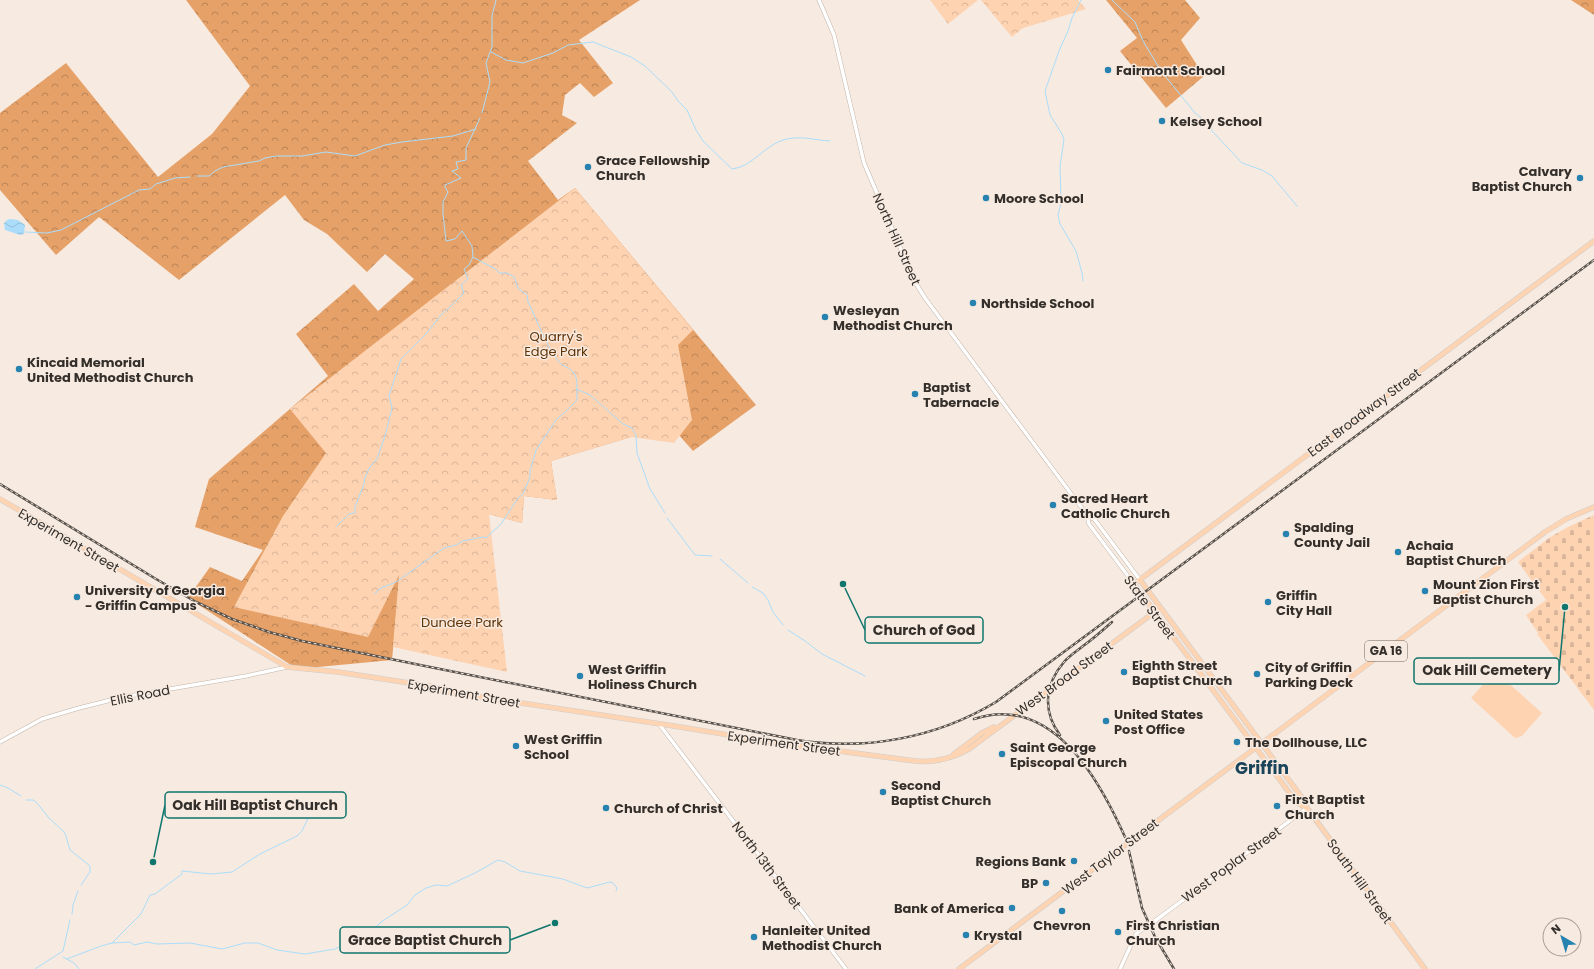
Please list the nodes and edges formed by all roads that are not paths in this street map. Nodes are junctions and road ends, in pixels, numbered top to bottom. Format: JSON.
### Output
{"nodes":[{"id":1,"x":819,"y":0,"type":"edge"},
{"id":2,"x":1594,"y":241,"type":"edge"},
{"id":3,"x":0,"y":499,"type":"edge"},
{"id":4,"x":1594,"y":507,"type":"edge"},
{"id":5,"x":1087,"y":516,"type":"junction"},
{"id":6,"x":1140,"y":580,"type":"junction"},
{"id":7,"x":1134,"y":584,"type":"junction"},
{"id":8,"x":1160,"y":608,"type":"junction"},
{"id":9,"x":1154,"y":612,"type":"junction"},
{"id":10,"x":287,"y":667,"type":"junction"},
{"id":11,"x":1011,"y":717,"type":"junction"},
{"id":12,"x":660,"y":724,"type":"junction"},
{"id":13,"x":0,"y":742,"type":"edge"},
{"id":14,"x":1261,"y":744,"type":"junction"},
{"id":15,"x":1255,"y":748,"type":"junction"},
{"id":16,"x":969,"y":749,"type":"joint"},
{"id":17,"x":947,"y":759,"type":"junction"},
{"id":18,"x":1306,"y":808,"type":"junction"},
{"id":19,"x":846,"y":969,"type":"edge"},
{"id":20,"x":959,"y":969,"type":"edge"},
{"id":21,"x":1120,"y":969,"type":"edge"},
{"id":22,"x":1425,"y":969,"type":"edge"}],
"edges":[{"from":1,"to":5,"type":"street","name":"North Hill Street"},
{"from":2,"to":6,"type":"main road","name":"East Broadway Street"},
{"from":3,"to":10,"type":"main road","name":"Experiment Street"},
{"from":4,"to":14,"type":"main road","number":"GA 16"},
{"from":5,"to":6,"type":"street","name":"North Hill Street"},
{"from":5,"to":7,"type":"street","name":"State Street"},
{"from":6,"to":7,"type":"main road","name":"East Broadway Street"},
{"from":6,"to":8,"type":"main road","name":"South Hill Street"},
{"from":7,"to":9,"type":"main road","name":"State Street"},
{"from":8,"to":9,"type":"main road","name":"West Broad Street"},
{"from":8,"to":14,"type":"main road","name":"South Hill Street"},
{"from":9,"to":11,"type":"main road","name":"West Broad Street"},
{"from":9,"to":15,"type":"main road","name":"State Street"},
{"from":10,"to":12,"type":"main road","name":"Experiment Street"},
{"from":10,"to":13,"type":"street","name":"Ellis Road"},
{"from":11,"to":16,"type":"main road","name":"West Broad Street"},
{"from":11,"to":17,"type":"main road"},
{"from":12,"to":17,"type":"main road","name":"Experiment Street"},
{"from":12,"to":19,"type":"street","name":"North 13th Street"},
{"from":14,"to":15,"type":"main road","name":"West Taylor Street"},
{"from":14,"to":18,"type":"main road","name":"South Hill Street"},
{"from":15,"to":18,"type":"main road","name":"State Street"},
{"from":15,"to":20,"type":"main road","name":"West Taylor Street"},
{"from":16,"to":17,"type":"main road","name":"Experiment Street"},
{"from":18,"to":21,"type":"street","name":"West Poplar Street","bridge":true},
{"from":18,"to":22,"type":"main road","name":"South Hill Street"}]}
